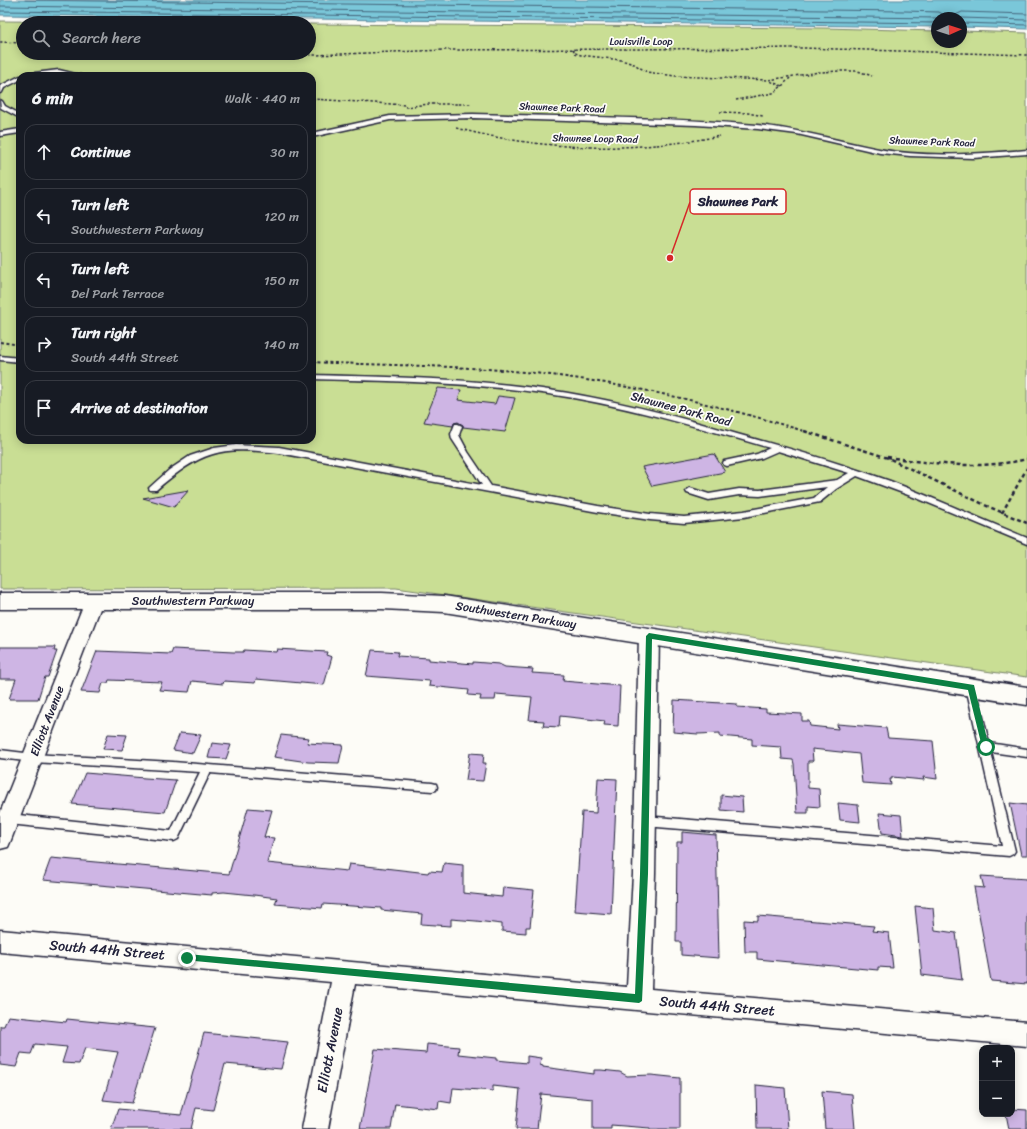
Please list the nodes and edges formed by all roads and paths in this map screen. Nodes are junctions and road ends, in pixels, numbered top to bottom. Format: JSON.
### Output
{"nodes":[{"id":1,"x":0,"y":42,"type":"edge"},
{"id":2,"x":16,"y":43,"type":"edge"},
{"id":3,"x":572,"y":49,"type":"junction"},
{"id":4,"x":316,"y":55,"type":"edge"},
{"id":5,"x":1027,"y":55,"type":"edge"},
{"id":6,"x":872,"y":76,"type":"dead end"},
{"id":7,"x":791,"y":77,"type":"junction"},
{"id":8,"x":16,"y":80,"type":"edge"},
{"id":9,"x":768,"y":80,"type":"junction"},
{"id":10,"x":782,"y":86,"type":"junction"},
{"id":11,"x":0,"y":91,"type":"edge"},
{"id":12,"x":316,"y":99,"type":"edge"},
{"id":13,"x":736,"y":100,"type":"dead end"},
{"id":14,"x":0,"y":102,"type":"edge"},
{"id":15,"x":407,"y":105,"type":"dead end"},
{"id":16,"x":16,"y":114,"type":"edge"},
{"id":17,"x":435,"y":116,"type":"junction"},
{"id":18,"x":16,"y":132,"type":"edge"},
{"id":19,"x":0,"y":134,"type":"edge"},
{"id":20,"x":316,"y":134,"type":"edge"},
{"id":21,"x":723,"y":135,"type":"dead end"},
{"id":22,"x":1027,"y":152,"type":"edge"},
{"id":23,"x":0,"y":342,"type":"edge"},
{"id":24,"x":16,"y":344,"type":"edge"},
{"id":25,"x":0,"y":358,"type":"edge"},
{"id":26,"x":16,"y":360,"type":"edge"},
{"id":27,"x":316,"y":377,"type":"edge"},
{"id":28,"x":458,"y":426,"type":"dead end"},
{"id":29,"x":777,"y":448,"type":"junction"},
{"id":30,"x":882,"y":456,"type":"dead end"},
{"id":31,"x":1027,"y":459,"type":"edge"},
{"id":32,"x":727,"y":463,"type":"dead end"},
{"id":33,"x":1027,"y":468,"type":"edge"},
{"id":34,"x":855,"y":473,"type":"junction"},
{"id":35,"x":839,"y":483,"type":"junction"},
{"id":36,"x":153,"y":488,"type":"dead end"},
{"id":37,"x":488,"y":488,"type":"junction"},
{"id":38,"x":690,"y":491,"type":"dead end"},
{"id":39,"x":1002,"y":513,"type":"dead end"},
{"id":40,"x":1027,"y":541,"type":"edge"},
{"id":41,"x":0,"y":601,"type":"edge"},
{"id":42,"x":94,"y":601,"type":"junction"},
{"id":43,"x":649,"y":636,"type":"junction"},
{"id":44,"x":971,"y":687,"type":"junction"},
{"id":45,"x":1027,"y":696,"type":"edge"},
{"id":46,"x":986,"y":747,"type":"junction"},
{"id":47,"x":1027,"y":753,"type":"edge"},
{"id":48,"x":0,"y":754,"type":"edge"},
{"id":49,"x":33,"y":758,"type":"junction"},
{"id":50,"x":207,"y":769,"type":"junction"},
{"id":51,"x":432,"y":787,"type":"dead end"},
{"id":52,"x":9,"y":819,"type":"junction"},
{"id":53,"x":645,"y":821,"type":"junction"},
{"id":54,"x":0,"y":840,"type":"edge"},
{"id":55,"x":0,"y":941,"type":"edge"},
{"id":56,"x":346,"y":972,"type":"junction"},
{"id":57,"x":639,"y":999,"type":"junction"},
{"id":58,"x":1027,"y":1034,"type":"edge"},
{"id":59,"x":314,"y":1129,"type":"edge"}],
"edges":[{"from":1,"to":2,"type":"path"},
{"from":3,"to":4,"type":"path","name":"Louisville Loop"},
{"from":3,"to":5,"type":"path","name":"Louisville Loop"},
{"from":3,"to":9,"type":"path"},
{"from":6,"to":7,"type":"path"},
{"from":7,"to":9,"type":"path"},
{"from":7,"to":10,"type":"path"},
{"from":8,"to":11,"type":"lane"},
{"from":9,"to":10,"type":"path"},
{"from":10,"to":13,"type":"path"},
{"from":12,"to":15,"type":"path"},
{"from":14,"to":16,"type":"lane"},
{"from":17,"to":20,"type":"lane","name":"Shawnee Park Road"},
{"from":17,"to":21,"type":"path","name":"Shawnee Loop Road"},
{"from":17,"to":22,"type":"lane","name":"Shawnee Park Road"},
{"from":18,"to":19,"type":"lane"},
{"from":23,"to":24,"type":"path"},
{"from":25,"to":26,"type":"lane"},
{"from":27,"to":29,"type":"lane","name":"Shawnee Park Road"},
{"from":28,"to":37,"type":"lane"},
{"from":29,"to":32,"type":"lane"},
{"from":29,"to":34,"type":"lane","name":"Shawnee Park Road"},
{"from":30,"to":31,"type":"path"},
{"from":33,"to":39,"type":"path"},
{"from":34,"to":35,"type":"lane"},
{"from":34,"to":40,"type":"lane","name":"Shawnee Park Road"},
{"from":35,"to":37,"type":"lane"},
{"from":35,"to":38,"type":"lane"},
{"from":36,"to":37,"type":"lane"},
{"from":41,"to":42,"type":"street","name":"Southwestern Parkway"},
{"from":42,"to":43,"type":"street","name":"Southwestern Parkway"},
{"from":42,"to":49,"type":"street","name":"Elliott Avenue"},
{"from":43,"to":44,"type":"street","name":"Southwestern Parkway"},
{"from":43,"to":53,"type":"street"},
{"from":44,"to":45,"type":"street","name":"Southwestern Parkway"},
{"from":44,"to":46,"type":"lane"},
{"from":46,"to":47,"type":"lane"},
{"from":46,"to":53,"type":"lane"},
{"from":48,"to":49,"type":"lane"},
{"from":49,"to":50,"type":"lane"},
{"from":49,"to":52,"type":"street","name":"Elliott Avenue"},
{"from":50,"to":51,"type":"lane"},
{"from":50,"to":52,"type":"lane"},
{"from":52,"to":54,"type":"street","name":"Elliott Avenue"},
{"from":53,"to":57,"type":"street"},
{"from":55,"to":56,"type":"street","name":"South 44th Street"},
{"from":56,"to":57,"type":"street","name":"South 44th Street"},
{"from":56,"to":59,"type":"street","name":"Elliott Avenue"},
{"from":57,"to":58,"type":"street","name":"South 44th Street"}]}
